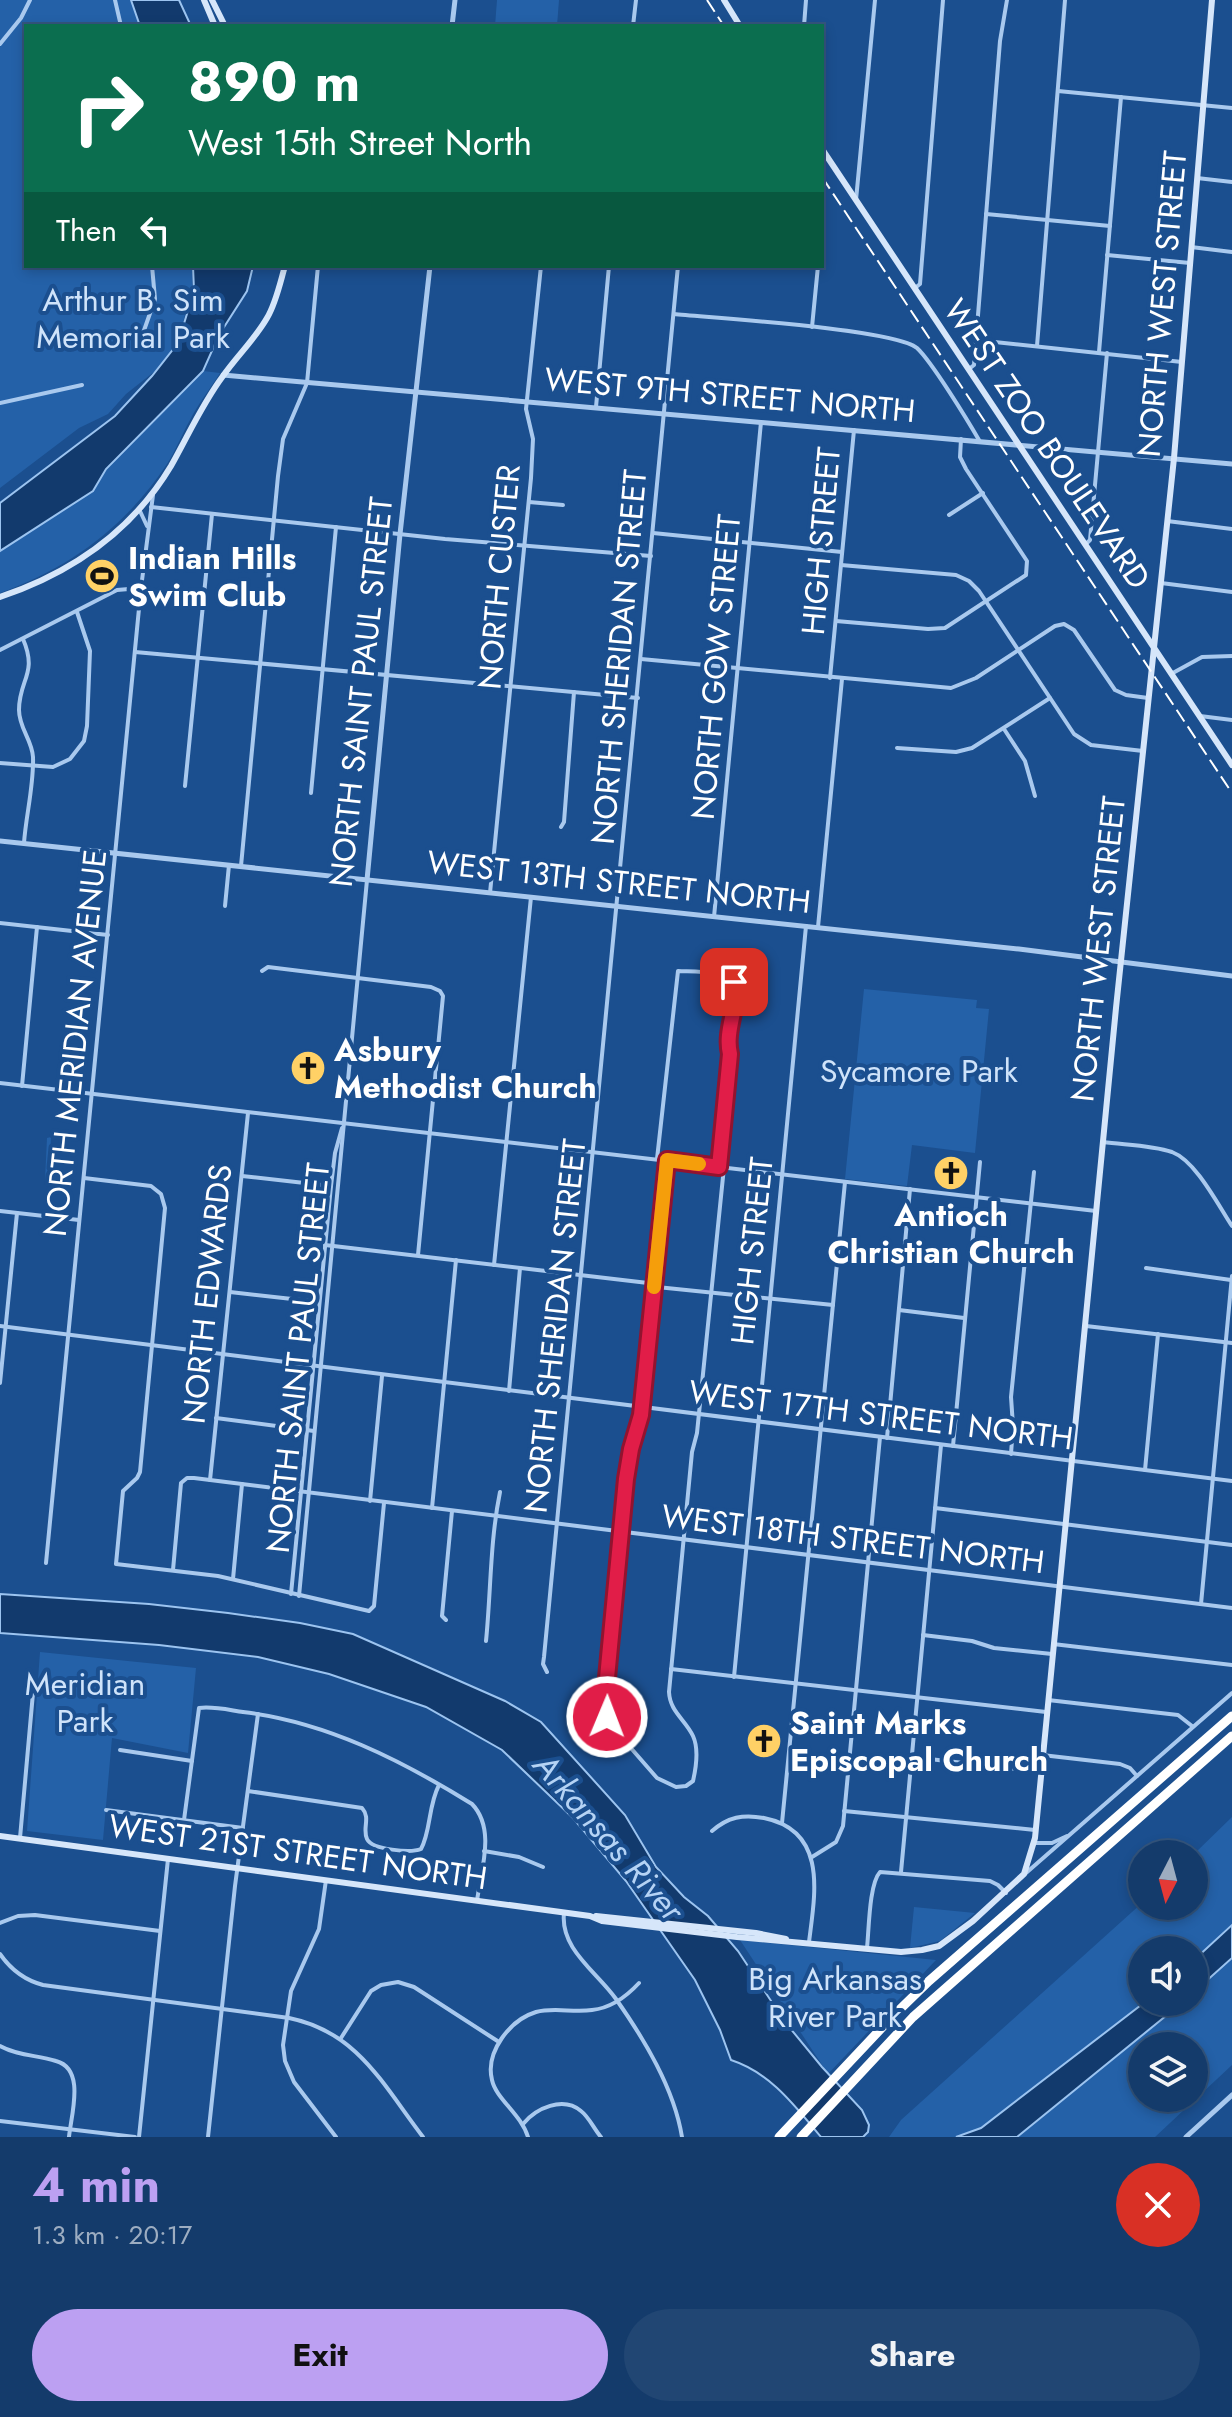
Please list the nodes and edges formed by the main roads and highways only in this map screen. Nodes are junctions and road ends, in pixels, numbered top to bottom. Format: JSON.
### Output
{"nodes":[{"id":1,"x":204,"y":0,"type":"edge"},
{"id":2,"x":212,"y":0,"type":"edge"},
{"id":3,"x":724,"y":0,"type":"edge"},
{"id":4,"x":1212,"y":0,"type":"edge"},
{"id":5,"x":214,"y":24,"type":"edge"},
{"id":6,"x":224,"y":24,"type":"edge"},
{"id":7,"x":739,"y":24,"type":"edge"},
{"id":8,"x":824,"y":152,"type":"edge"},
{"id":9,"x":284,"y":268,"type":"edge"},
{"id":10,"x":0,"y":597,"type":"edge"},
{"id":11,"x":1154,"y":647,"type":"junction"},
{"id":12,"x":1232,"y":765,"type":"edge"},
{"id":13,"x":1232,"y":1716,"type":"edge"},
{"id":14,"x":1232,"y":1736,"type":"edge"},
{"id":15,"x":0,"y":1836,"type":"edge"},
{"id":16,"x":931,"y":1948,"type":"joint"},
{"id":17,"x":803,"y":2135,"type":"edge"},
{"id":18,"x":779,"y":2137,"type":"edge"}],
"edges":[{"from":1,"to":5,"type":"main road"},
{"from":2,"to":6,"type":"main road"},
{"from":3,"to":7,"type":"main road"},
{"from":4,"to":11,"type":"main road","name":"NORTH WEST STREET"},
{"from":8,"to":11,"type":"main road","name":"WEST ZOO BOULEVARD"},
{"from":9,"to":10,"type":"main road"},
{"from":11,"to":12,"type":"main road","name":"WEST ZOO BOULEVARD"},
{"from":11,"to":16,"type":"main road","name":"NORTH WEST STREET"},
{"from":13,"to":18,"type":"highway"},
{"from":14,"to":17,"type":"highway"},
{"from":15,"to":16,"type":"main road","name":"WEST 21ST STREET NORTH"}]}
